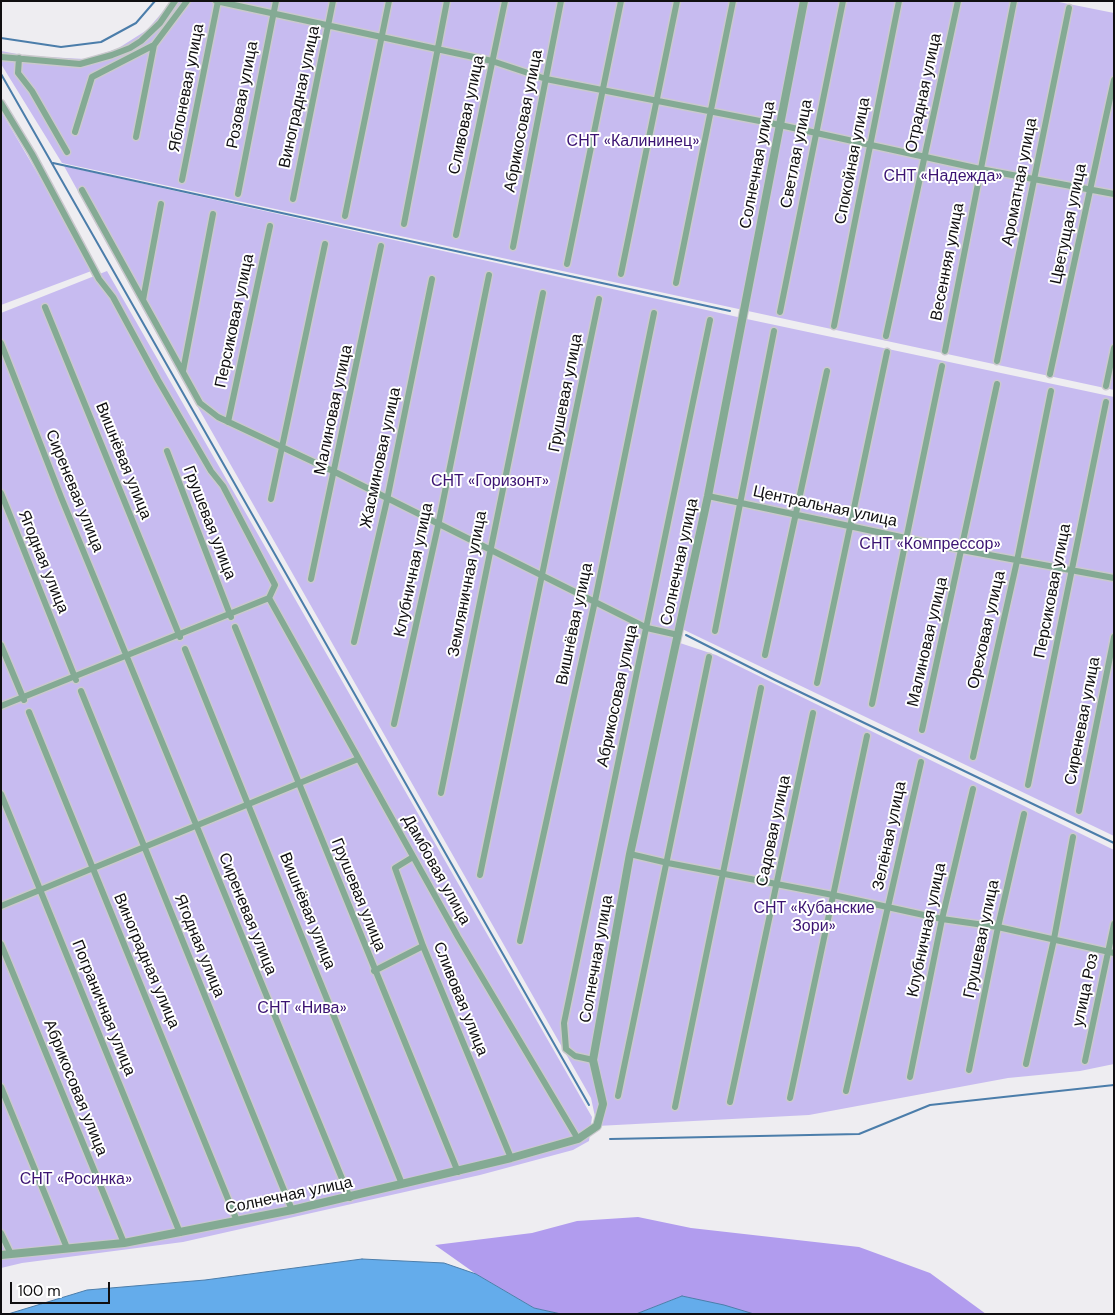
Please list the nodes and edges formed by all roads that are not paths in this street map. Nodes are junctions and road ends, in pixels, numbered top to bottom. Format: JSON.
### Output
{"nodes":[{"id":1,"x":176,"y":1,"type":"edge"},
{"id":2,"x":187,"y":1,"type":"edge"},
{"id":3,"x":276,"y":1,"type":"edge"},
{"id":4,"x":333,"y":1,"type":"edge"},
{"id":5,"x":390,"y":1,"type":"edge"},
{"id":6,"x":447,"y":1,"type":"edge"},
{"id":7,"x":505,"y":1,"type":"edge"},
{"id":8,"x":561,"y":1,"type":"edge"},
{"id":9,"x":621,"y":1,"type":"edge"},
{"id":10,"x":677,"y":1,"type":"edge"},
{"id":11,"x":733,"y":1,"type":"edge"},
{"id":12,"x":804,"y":1,"type":"edge"},
{"id":13,"x":843,"y":1,"type":"edge"},
{"id":14,"x":899,"y":1,"type":"edge"},
{"id":15,"x":958,"y":1,"type":"edge"},
{"id":16,"x":1014,"y":1,"type":"edge"},
{"id":17,"x":217,"y":2,"type":"edge"},
{"id":18,"x":1068,"y":8,"type":"dead end"},
{"id":19,"x":273,"y":14,"type":"junction"},
{"id":20,"x":329,"y":25,"type":"junction"},
{"id":21,"x":383,"y":36,"type":"junction"},
{"id":22,"x":154,"y":45,"type":"junction"},
{"id":23,"x":438,"y":48,"type":"junction"},
{"id":24,"x":1,"y":57,"type":"edge"},
{"id":25,"x":19,"y":58,"type":"junction"},
{"id":26,"x":492,"y":61,"type":"junction"},
{"id":27,"x":546,"y":79,"type":"junction"},
{"id":28,"x":1114,"y":80,"type":"edge"},
{"id":29,"x":601,"y":90,"type":"junction"},
{"id":30,"x":656,"y":101,"type":"junction"},
{"id":31,"x":1,"y":104,"type":"edge"},
{"id":32,"x":711,"y":112,"type":"junction"},
{"id":33,"x":780,"y":124,"type":"junction"},
{"id":34,"x":75,"y":132,"type":"dead end"},
{"id":35,"x":815,"y":133,"type":"junction"},
{"id":36,"x":136,"y":137,"type":"dead end"},
{"id":37,"x":870,"y":145,"type":"junction"},
{"id":38,"x":67,"y":152,"type":"dead end"},
{"id":39,"x":925,"y":156,"type":"junction"},
{"id":40,"x":980,"y":169,"type":"junction"},
{"id":41,"x":182,"y":180,"type":"dead end"},
{"id":42,"x":1035,"y":180,"type":"junction"},
{"id":43,"x":1091,"y":189,"type":"junction"},
{"id":44,"x":82,"y":190,"type":"dead end"},
{"id":45,"x":238,"y":194,"type":"dead end"},
{"id":46,"x":1114,"y":194,"type":"edge"},
{"id":47,"x":293,"y":199,"type":"dead end"},
{"id":48,"x":161,"y":204,"type":"dead end"},
{"id":49,"x":213,"y":214,"type":"dead end"},
{"id":50,"x":346,"y":216,"type":"dead end"},
{"id":51,"x":404,"y":224,"type":"dead end"},
{"id":52,"x":270,"y":226,"type":"dead end"},
{"id":53,"x":456,"y":235,"type":"dead end"},
{"id":54,"x":325,"y":244,"type":"dead end"},
{"id":55,"x":381,"y":246,"type":"dead end"},
{"id":56,"x":513,"y":247,"type":"dead end"},
{"id":57,"x":567,"y":264,"type":"dead end"},
{"id":58,"x":621,"y":274,"type":"dead end"},
{"id":59,"x":490,"y":275,"type":"dead end"},
{"id":60,"x":432,"y":279,"type":"dead end"},
{"id":61,"x":676,"y":283,"type":"dead end"},
{"id":62,"x":543,"y":293,"type":"dead end"},
{"id":63,"x":599,"y":299,"type":"dead end"},
{"id":64,"x":143,"y":300,"type":"junction"},
{"id":65,"x":45,"y":308,"type":"dead end"},
{"id":66,"x":780,"y":312,"type":"dead end"},
{"id":67,"x":654,"y":313,"type":"dead end"},
{"id":68,"x":710,"y":320,"type":"dead end"},
{"id":69,"x":834,"y":326,"type":"dead end"},
{"id":70,"x":774,"y":331,"type":"dead end"},
{"id":71,"x":886,"y":336,"type":"dead end"},
{"id":72,"x":1,"y":343,"type":"edge"},
{"id":73,"x":1114,"y":348,"type":"edge"},
{"id":74,"x":944,"y":351,"type":"dead end"},
{"id":75,"x":887,"y":352,"type":"dead end"},
{"id":76,"x":997,"y":361,"type":"dead end"},
{"id":77,"x":942,"y":366,"type":"dead end"},
{"id":78,"x":827,"y":370,"type":"dead end"},
{"id":79,"x":183,"y":371,"type":"junction"},
{"id":80,"x":1050,"y":374,"type":"dead end"},
{"id":81,"x":997,"y":384,"type":"dead end"},
{"id":82,"x":1106,"y":386,"type":"dead end"},
{"id":83,"x":1051,"y":391,"type":"dead end"},
{"id":84,"x":1106,"y":402,"type":"dead end"},
{"id":85,"x":228,"y":422,"type":"junction"},
{"id":86,"x":282,"y":447,"type":"junction"},
{"id":87,"x":167,"y":451,"type":"dead end"},
{"id":88,"x":335,"y":472,"type":"junction"},
{"id":89,"x":1,"y":493,"type":"edge"},
{"id":90,"x":708,"y":496,"type":"junction"},
{"id":91,"x":271,"y":499,"type":"dead end"},
{"id":92,"x":387,"y":500,"type":"junction"},
{"id":93,"x":740,"y":503,"type":"junction"},
{"id":94,"x":796,"y":514,"type":"junction"},
{"id":95,"x":438,"y":526,"type":"junction"},
{"id":96,"x":850,"y":527,"type":"junction"},
{"id":97,"x":906,"y":539,"type":"junction"},
{"id":98,"x":489,"y":549,"type":"junction"},
{"id":99,"x":962,"y":550,"type":"junction"},
{"id":100,"x":1017,"y":561,"type":"junction"},
{"id":101,"x":1071,"y":569,"type":"junction"},
{"id":102,"x":543,"y":576,"type":"junction"},
{"id":103,"x":1114,"y":578,"type":"edge"},
{"id":104,"x":311,"y":579,"type":"dead end"},
{"id":105,"x":269,"y":598,"type":"junction"},
{"id":106,"x":595,"y":601,"type":"junction"},
{"id":107,"x":230,"y":615,"type":"junction"},
{"id":108,"x":235,"y":627,"type":"dead end"},
{"id":109,"x":647,"y":628,"type":"junction"},
{"id":110,"x":715,"y":631,"type":"dead end"},
{"id":111,"x":678,"y":635,"type":"junction"},
{"id":112,"x":180,"y":636,"type":"junction"},
{"id":113,"x":1114,"y":637,"type":"edge"},
{"id":114,"x":354,"y":642,"type":"dead end"},
{"id":115,"x":1,"y":645,"type":"edge"},
{"id":116,"x":186,"y":649,"type":"dead end"},
{"id":117,"x":765,"y":655,"type":"dead end"},
{"id":118,"x":126,"y":656,"type":"junction"},
{"id":119,"x":709,"y":657,"type":"dead end"},
{"id":120,"x":75,"y":678,"type":"junction"},
{"id":121,"x":817,"y":683,"type":"dead end"},
{"id":122,"x":761,"y":688,"type":"dead end"},
{"id":123,"x":80,"y":692,"type":"dead end"},
{"id":124,"x":23,"y":699,"type":"junction"},
{"id":125,"x":872,"y":704,"type":"dead end"},
{"id":126,"x":1,"y":706,"type":"edge"},
{"id":127,"x":29,"y":712,"type":"dead end"},
{"id":128,"x":814,"y":713,"type":"dead end"},
{"id":129,"x":394,"y":724,"type":"dead end"},
{"id":130,"x":922,"y":730,"type":"dead end"},
{"id":131,"x":867,"y":736,"type":"dead end"},
{"id":132,"x":973,"y":757,"type":"dead end"},
{"id":133,"x":358,"y":759,"type":"junction"},
{"id":134,"x":921,"y":762,"type":"dead end"},
{"id":135,"x":298,"y":783,"type":"junction"},
{"id":136,"x":1028,"y":785,"type":"dead end"},
{"id":137,"x":973,"y":789,"type":"dead end"},
{"id":138,"x":441,"y":793,"type":"dead end"},
{"id":139,"x":1,"y":794,"type":"edge"},
{"id":140,"x":248,"y":804,"type":"junction"},
{"id":141,"x":1078,"y":811,"type":"dead end"},
{"id":142,"x":1024,"y":814,"type":"dead end"},
{"id":143,"x":196,"y":826,"type":"junction"},
{"id":144,"x":1073,"y":837,"type":"dead end"},
{"id":145,"x":144,"y":848,"type":"junction"},
{"id":146,"x":630,"y":854,"type":"junction"},
{"id":147,"x":413,"y":857,"type":"junction"},
{"id":148,"x":668,"y":863,"type":"junction"},
{"id":149,"x":93,"y":869,"type":"junction"},
{"id":150,"x":722,"y":873,"type":"junction"},
{"id":151,"x":480,"y":875,"type":"dead end"},
{"id":152,"x":776,"y":884,"type":"junction"},
{"id":153,"x":40,"y":890,"type":"junction"},
{"id":154,"x":833,"y":895,"type":"junction"},
{"id":155,"x":1,"y":906,"type":"edge"},
{"id":156,"x":888,"y":907,"type":"junction"},
{"id":157,"x":942,"y":919,"type":"junction"},
{"id":158,"x":1114,"y":924,"type":"edge"},
{"id":159,"x":998,"y":927,"type":"junction"},
{"id":160,"x":1054,"y":939,"type":"junction"},
{"id":161,"x":520,"y":941,"type":"dead end"},
{"id":162,"x":1,"y":944,"type":"edge"},
{"id":163,"x":423,"y":946,"type":"junction"},
{"id":164,"x":1111,"y":952,"type":"edge"},
{"id":165,"x":374,"y":971,"type":"junction"},
{"id":166,"x":593,"y":1060,"type":"junction"},
{"id":167,"x":1085,"y":1061,"type":"dead end"},
{"id":168,"x":1026,"y":1064,"type":"dead end"},
{"id":169,"x":969,"y":1070,"type":"dead end"},
{"id":170,"x":910,"y":1077,"type":"dead end"},
{"id":171,"x":1,"y":1087,"type":"edge"},
{"id":172,"x":846,"y":1092,"type":"dead end"},
{"id":173,"x":618,"y":1096,"type":"dead end"},
{"id":174,"x":790,"y":1098,"type":"dead end"},
{"id":175,"x":730,"y":1102,"type":"dead end"},
{"id":176,"x":675,"y":1107,"type":"dead end"},
{"id":177,"x":578,"y":1139,"type":"junction"},
{"id":178,"x":511,"y":1158,"type":"junction"},
{"id":179,"x":458,"y":1172,"type":"junction"},
{"id":180,"x":402,"y":1184,"type":"junction"},
{"id":181,"x":350,"y":1198,"type":"junction"},
{"id":182,"x":292,"y":1210,"type":"junction"},
{"id":183,"x":237,"y":1221,"type":"junction"},
{"id":184,"x":1,"y":1233,"type":"edge"},
{"id":185,"x":180,"y":1233,"type":"junction"},
{"id":186,"x":124,"y":1242,"type":"junction"},
{"id":187,"x":67,"y":1248,"type":"junction"},
{"id":188,"x":10,"y":1252,"type":"junction"},
{"id":189,"x":1,"y":1255,"type":"edge"}],
"edges":[{"from":1,"to":25,"type":"street"},
{"from":2,"to":22,"type":"street"},
{"from":3,"to":19,"type":"street","name":"Розовая улица"},
{"from":4,"to":20,"type":"street","name":"Виноградная улица"},
{"from":5,"to":21,"type":"street"},
{"from":6,"to":23,"type":"street"},
{"from":7,"to":26,"type":"street","name":"Сливовая улица"},
{"from":8,"to":27,"type":"street","name":"Абрикосовая улица"},
{"from":9,"to":29,"type":"street"},
{"from":10,"to":30,"type":"street"},
{"from":11,"to":32,"type":"street"},
{"from":12,"to":33,"type":"street","name":"Солнечная улица"},
{"from":13,"to":35,"type":"street","name":"Светлая улица"},
{"from":14,"to":37,"type":"street","name":"Спокойная улица"},
{"from":15,"to":39,"type":"street","name":"Отрадная улица"},
{"from":16,"to":40,"type":"street","name":"Весенняя улица"},
{"from":17,"to":19,"type":"street"},
{"from":17,"to":41,"type":"street","name":"Яблоневая улица"},
{"from":18,"to":42,"type":"street","name":"Ароматная улица"},
{"from":19,"to":20,"type":"street"},
{"from":19,"to":45,"type":"street","name":"Розовая улица"},
{"from":20,"to":21,"type":"street"},
{"from":20,"to":47,"type":"street","name":"Виноградная улица"},
{"from":21,"to":23,"type":"street"},
{"from":21,"to":50,"type":"street"},
{"from":22,"to":34,"type":"street"},
{"from":22,"to":36,"type":"street"},
{"from":23,"to":26,"type":"street"},
{"from":23,"to":51,"type":"street"},
{"from":24,"to":25,"type":"street"},
{"from":25,"to":38,"type":"street"},
{"from":26,"to":27,"type":"street"},
{"from":26,"to":53,"type":"street","name":"Сливовая улица"},
{"from":27,"to":29,"type":"street"},
{"from":27,"to":56,"type":"street","name":"Абрикосовая улица"},
{"from":28,"to":43,"type":"street","name":"Цветущая улица"},
{"from":29,"to":30,"type":"street"},
{"from":29,"to":57,"type":"street"},
{"from":30,"to":32,"type":"street"},
{"from":30,"to":58,"type":"street"},
{"from":31,"to":105,"type":"street"},
{"from":32,"to":33,"type":"street"},
{"from":32,"to":61,"type":"street"},
{"from":33,"to":35,"type":"street"},
{"from":33,"to":90,"type":"street","name":"Солнечная улица"},
{"from":35,"to":37,"type":"street"},
{"from":35,"to":66,"type":"street","name":"Светлая улица"},
{"from":37,"to":39,"type":"street"},
{"from":37,"to":69,"type":"street","name":"Спокойная улица"},
{"from":39,"to":40,"type":"street"},
{"from":39,"to":71,"type":"street","name":"Отрадная улица"},
{"from":40,"to":42,"type":"street"},
{"from":40,"to":74,"type":"street","name":"Весенняя улица"},
{"from":42,"to":43,"type":"street"},
{"from":42,"to":76,"type":"street","name":"Ароматная улица"},
{"from":43,"to":46,"type":"street"},
{"from":43,"to":80,"type":"street","name":"Цветущая улица"},
{"from":44,"to":64,"type":"street"},
{"from":48,"to":64,"type":"street"},
{"from":49,"to":79,"type":"street"},
{"from":52,"to":85,"type":"street","name":"Персиковая улица"},
{"from":54,"to":86,"type":"street"},
{"from":55,"to":88,"type":"street","name":"Малиновая улица"},
{"from":59,"to":95,"type":"street","name":"Клубничная улица"},
{"from":60,"to":92,"type":"street","name":"Жасминовая улица"},
{"from":62,"to":98,"type":"street","name":"Земляничная улица"},
{"from":63,"to":102,"type":"street","name":"Грушевая улица"},
{"from":64,"to":79,"type":"street"},
{"from":65,"to":112,"type":"street","name":"Вишнёвая улица"},
{"from":67,"to":106,"type":"street","name":"Вишнёвая улица"},
{"from":68,"to":109,"type":"street","name":"Абрикосовая улица"},
{"from":70,"to":93,"type":"street"},
{"from":72,"to":118,"type":"street","name":"Сиреневая улица"},
{"from":73,"to":82,"type":"street"},
{"from":75,"to":96,"type":"street"},
{"from":77,"to":97,"type":"street"},
{"from":78,"to":94,"type":"street"},
{"from":79,"to":85,"type":"street"},
{"from":81,"to":99,"type":"street","name":"Малиновая улица"},
{"from":83,"to":100,"type":"street","name":"Ореховая улица"},
{"from":84,"to":101,"type":"street","name":"Персиковая улица"},
{"from":85,"to":86,"type":"street"},
{"from":86,"to":88,"type":"street"},
{"from":86,"to":91,"type":"street"},
{"from":87,"to":107,"type":"street","name":"Грушевая улица"},
{"from":88,"to":92,"type":"street"},
{"from":88,"to":104,"type":"street","name":"Малиновая улица"},
{"from":89,"to":120,"type":"street","name":"Ягодная улица"},
{"from":90,"to":93,"type":"street","name":"Центральная улица"},
{"from":90,"to":111,"type":"street","name":"Солнечная улица"},
{"from":92,"to":95,"type":"street"},
{"from":92,"to":114,"type":"street","name":"Жасминовая улица"},
{"from":93,"to":94,"type":"street","name":"Центральная улица"},
{"from":93,"to":110,"type":"street"},
{"from":94,"to":96,"type":"street","name":"Центральная улица"},
{"from":94,"to":117,"type":"street"},
{"from":95,"to":98,"type":"street"},
{"from":95,"to":129,"type":"street","name":"Клубничная улица"},
{"from":96,"to":97,"type":"street","name":"Центральная улица"},
{"from":96,"to":121,"type":"street"},
{"from":97,"to":99,"type":"street","name":"Центральная улица"},
{"from":97,"to":125,"type":"street"},
{"from":98,"to":102,"type":"street"},
{"from":98,"to":138,"type":"street","name":"Земляничная улица"},
{"from":99,"to":100,"type":"street","name":"Центральная улица"},
{"from":99,"to":130,"type":"street","name":"Малиновая улица"},
{"from":100,"to":101,"type":"street","name":"Центральная улица"},
{"from":100,"to":132,"type":"street","name":"Ореховая улица"},
{"from":101,"to":103,"type":"street","name":"Центральная улица"},
{"from":101,"to":136,"type":"street","name":"Персиковая улица"},
{"from":102,"to":106,"type":"street"},
{"from":102,"to":151,"type":"street","name":"Грушевая улица"},
{"from":105,"to":107,"type":"street"},
{"from":105,"to":133,"type":"street","name":"Дамбовая улица"},
{"from":106,"to":109,"type":"street"},
{"from":106,"to":161,"type":"street","name":"Вишнёвая улица"},
{"from":107,"to":112,"type":"street"},
{"from":108,"to":135,"type":"street","name":"Грушевая улица"},
{"from":109,"to":111,"type":"street"},
{"from":109,"to":166,"type":"street","name":"Абрикосовая улица"},
{"from":111,"to":146,"type":"street","name":"Солнечная улица"},
{"from":112,"to":118,"type":"street"},
{"from":113,"to":141,"type":"street","name":"Сиреневая улица"},
{"from":115,"to":124,"type":"street"},
{"from":116,"to":140,"type":"street","name":"Вишнёвая улица"},
{"from":118,"to":120,"type":"street"},
{"from":118,"to":143,"type":"street","name":"Сиреневая улица"},
{"from":119,"to":148,"type":"street"},
{"from":120,"to":124,"type":"street"},
{"from":122,"to":150,"type":"street"},
{"from":123,"to":145,"type":"street","name":"Ягодная улица"},
{"from":124,"to":126,"type":"street"},
{"from":127,"to":149,"type":"street","name":"Виноградная улица"},
{"from":128,"to":152,"type":"street","name":"Садовая улица"},
{"from":131,"to":154,"type":"street"},
{"from":133,"to":135,"type":"street"},
{"from":133,"to":147,"type":"street","name":"Дамбовая улица"},
{"from":134,"to":156,"type":"street","name":"Зелёная улица"},
{"from":135,"to":140,"type":"street"},
{"from":135,"to":165,"type":"street","name":"Грушевая улица"},
{"from":137,"to":157,"type":"street","name":"Клубничная улица"},
{"from":139,"to":153,"type":"street","name":"Пограничная улица"},
{"from":140,"to":143,"type":"street"},
{"from":140,"to":180,"type":"street","name":"Вишнёвая улица"},
{"from":142,"to":159,"type":"street","name":"Грушевая улица"},
{"from":143,"to":145,"type":"street"},
{"from":143,"to":181,"type":"street","name":"Сиреневая улица"},
{"from":144,"to":160,"type":"street"},
{"from":145,"to":149,"type":"street"},
{"from":145,"to":182,"type":"street","name":"Ягодная улица"},
{"from":146,"to":148,"type":"street"},
{"from":146,"to":166,"type":"street","name":"Солнечная улица"},
{"from":147,"to":163,"type":"street","name":"Сливовая улица"},
{"from":147,"to":177,"type":"street","name":"Дамбовая улица"},
{"from":148,"to":150,"type":"street"},
{"from":148,"to":173,"type":"street"},
{"from":149,"to":153,"type":"street"},
{"from":149,"to":183,"type":"street","name":"Виноградная улица"},
{"from":150,"to":152,"type":"street"},
{"from":150,"to":176,"type":"street"},
{"from":152,"to":154,"type":"street"},
{"from":152,"to":175,"type":"street","name":"Садовая улица"},
{"from":153,"to":155,"type":"street"},
{"from":153,"to":185,"type":"street","name":"Пограничная улица"},
{"from":154,"to":156,"type":"street"},
{"from":154,"to":174,"type":"street"},
{"from":156,"to":157,"type":"street"},
{"from":156,"to":172,"type":"street","name":"Зелёная улица"},
{"from":157,"to":159,"type":"street"},
{"from":157,"to":170,"type":"street","name":"Клубничная улица"},
{"from":158,"to":164,"type":"street","name":"улица Роз"},
{"from":159,"to":160,"type":"street"},
{"from":159,"to":169,"type":"street","name":"Грушевая улица"},
{"from":160,"to":164,"type":"street"},
{"from":160,"to":168,"type":"street"},
{"from":162,"to":186,"type":"street","name":"Абрикосовая улица"},
{"from":163,"to":165,"type":"street"},
{"from":163,"to":178,"type":"street","name":"Сливовая улица"},
{"from":164,"to":167,"type":"street","name":"улица Роз"},
{"from":165,"to":179,"type":"street","name":"Грушевая улица"},
{"from":166,"to":177,"type":"street","name":"Солнечная улица"},
{"from":171,"to":187,"type":"street"},
{"from":177,"to":178,"type":"street","name":"Солнечная улица"},
{"from":178,"to":179,"type":"street","name":"Солнечная улица"},
{"from":179,"to":180,"type":"street","name":"Солнечная улица"},
{"from":180,"to":181,"type":"street","name":"Солнечная улица"},
{"from":181,"to":182,"type":"street","name":"Солнечная улица"},
{"from":182,"to":183,"type":"street","name":"Солнечная улица"},
{"from":183,"to":185,"type":"street","name":"Солнечная улица"},
{"from":184,"to":188,"type":"street"},
{"from":185,"to":186,"type":"street","name":"Солнечная улица"},
{"from":186,"to":187,"type":"street","name":"Солнечная улица"},
{"from":187,"to":188,"type":"street","name":"Солнечная улица"},
{"from":188,"to":189,"type":"street","name":"Солнечная улица"}]}
